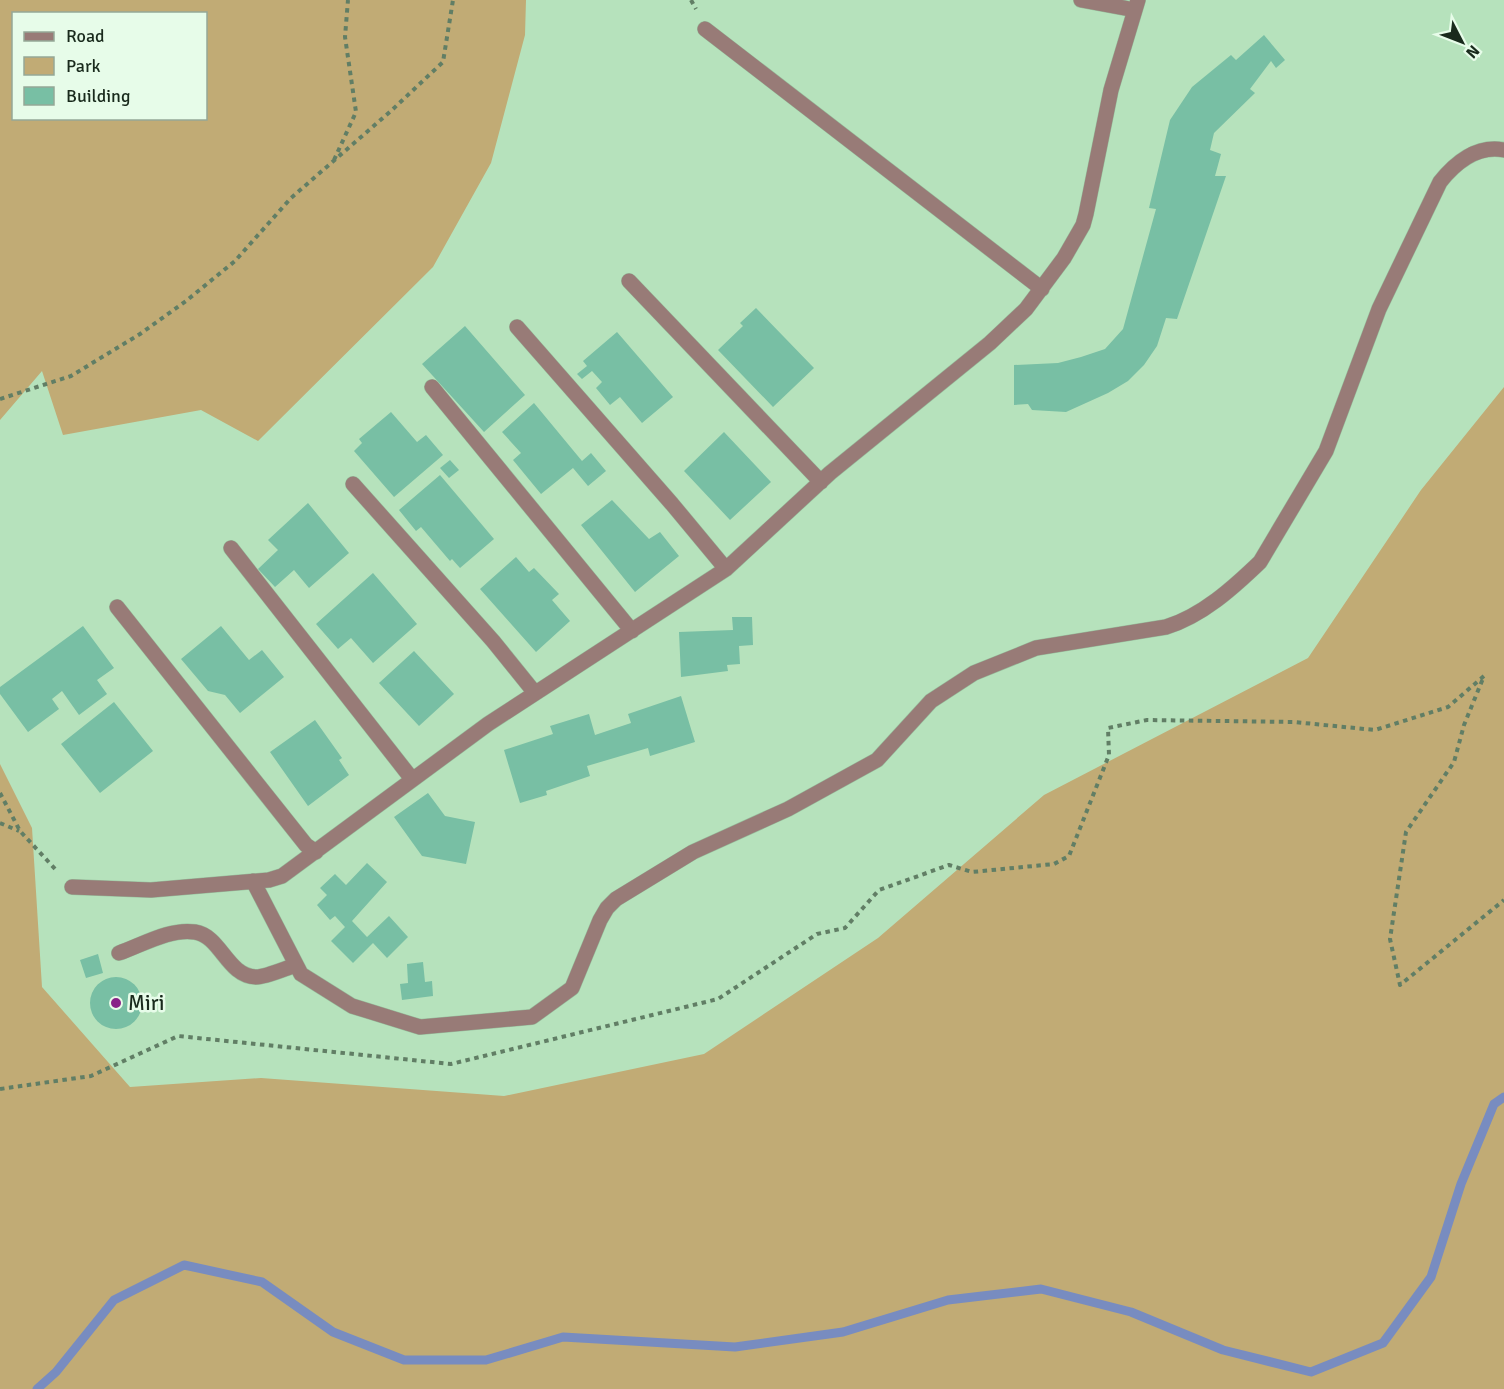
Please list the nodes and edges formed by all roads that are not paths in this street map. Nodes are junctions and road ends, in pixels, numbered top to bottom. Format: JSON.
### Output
{"nodes":[{"id":1,"x":1081,"y":0,"type":"edge"},
{"id":2,"x":1137,"y":5,"type":"edge"},
{"id":3,"x":705,"y":29,"type":"dead end"},
{"id":4,"x":1504,"y":150,"type":"edge"},
{"id":5,"x":628,"y":280,"type":"dead end"},
{"id":6,"x":1042,"y":289,"type":"junction"},
{"id":7,"x":517,"y":327,"type":"dead end"},
{"id":8,"x":432,"y":387,"type":"dead end"},
{"id":9,"x":821,"y":482,"type":"junction"},
{"id":10,"x":353,"y":484,"type":"dead end"},
{"id":11,"x":231,"y":548,"type":"dead end"},
{"id":12,"x":726,"y":569,"type":"junction"},
{"id":13,"x":117,"y":607,"type":"dead end"},
{"id":14,"x":632,"y":631,"type":"junction"},
{"id":15,"x":535,"y":693,"type":"junction"},
{"id":16,"x":412,"y":779,"type":"junction"},
{"id":17,"x":316,"y":852,"type":"junction"},
{"id":18,"x":253,"y":881,"type":"junction"},
{"id":19,"x":72,"y":887,"type":"road end"},
{"id":20,"x":119,"y":953,"type":"dead end"},
{"id":21,"x":296,"y":965,"type":"junction"}],
"edges":[{"from":1,"to":2,"type":"street"},
{"from":2,"to":6,"type":"street"},
{"from":3,"to":6,"type":"street"},
{"from":4,"to":21,"type":"street"},
{"from":5,"to":9,"type":"street"},
{"from":6,"to":9,"type":"street"},
{"from":7,"to":12,"type":"street"},
{"from":8,"to":14,"type":"street"},
{"from":9,"to":12,"type":"street"},
{"from":10,"to":15,"type":"street"},
{"from":11,"to":16,"type":"street"},
{"from":12,"to":14,"type":"street"},
{"from":13,"to":17,"type":"street"},
{"from":14,"to":15,"type":"street"},
{"from":15,"to":16,"type":"street"},
{"from":16,"to":17,"type":"street"},
{"from":17,"to":18,"type":"street"},
{"from":18,"to":19,"type":"street"},
{"from":18,"to":21,"type":"street"},
{"from":20,"to":21,"type":"street"}]}
